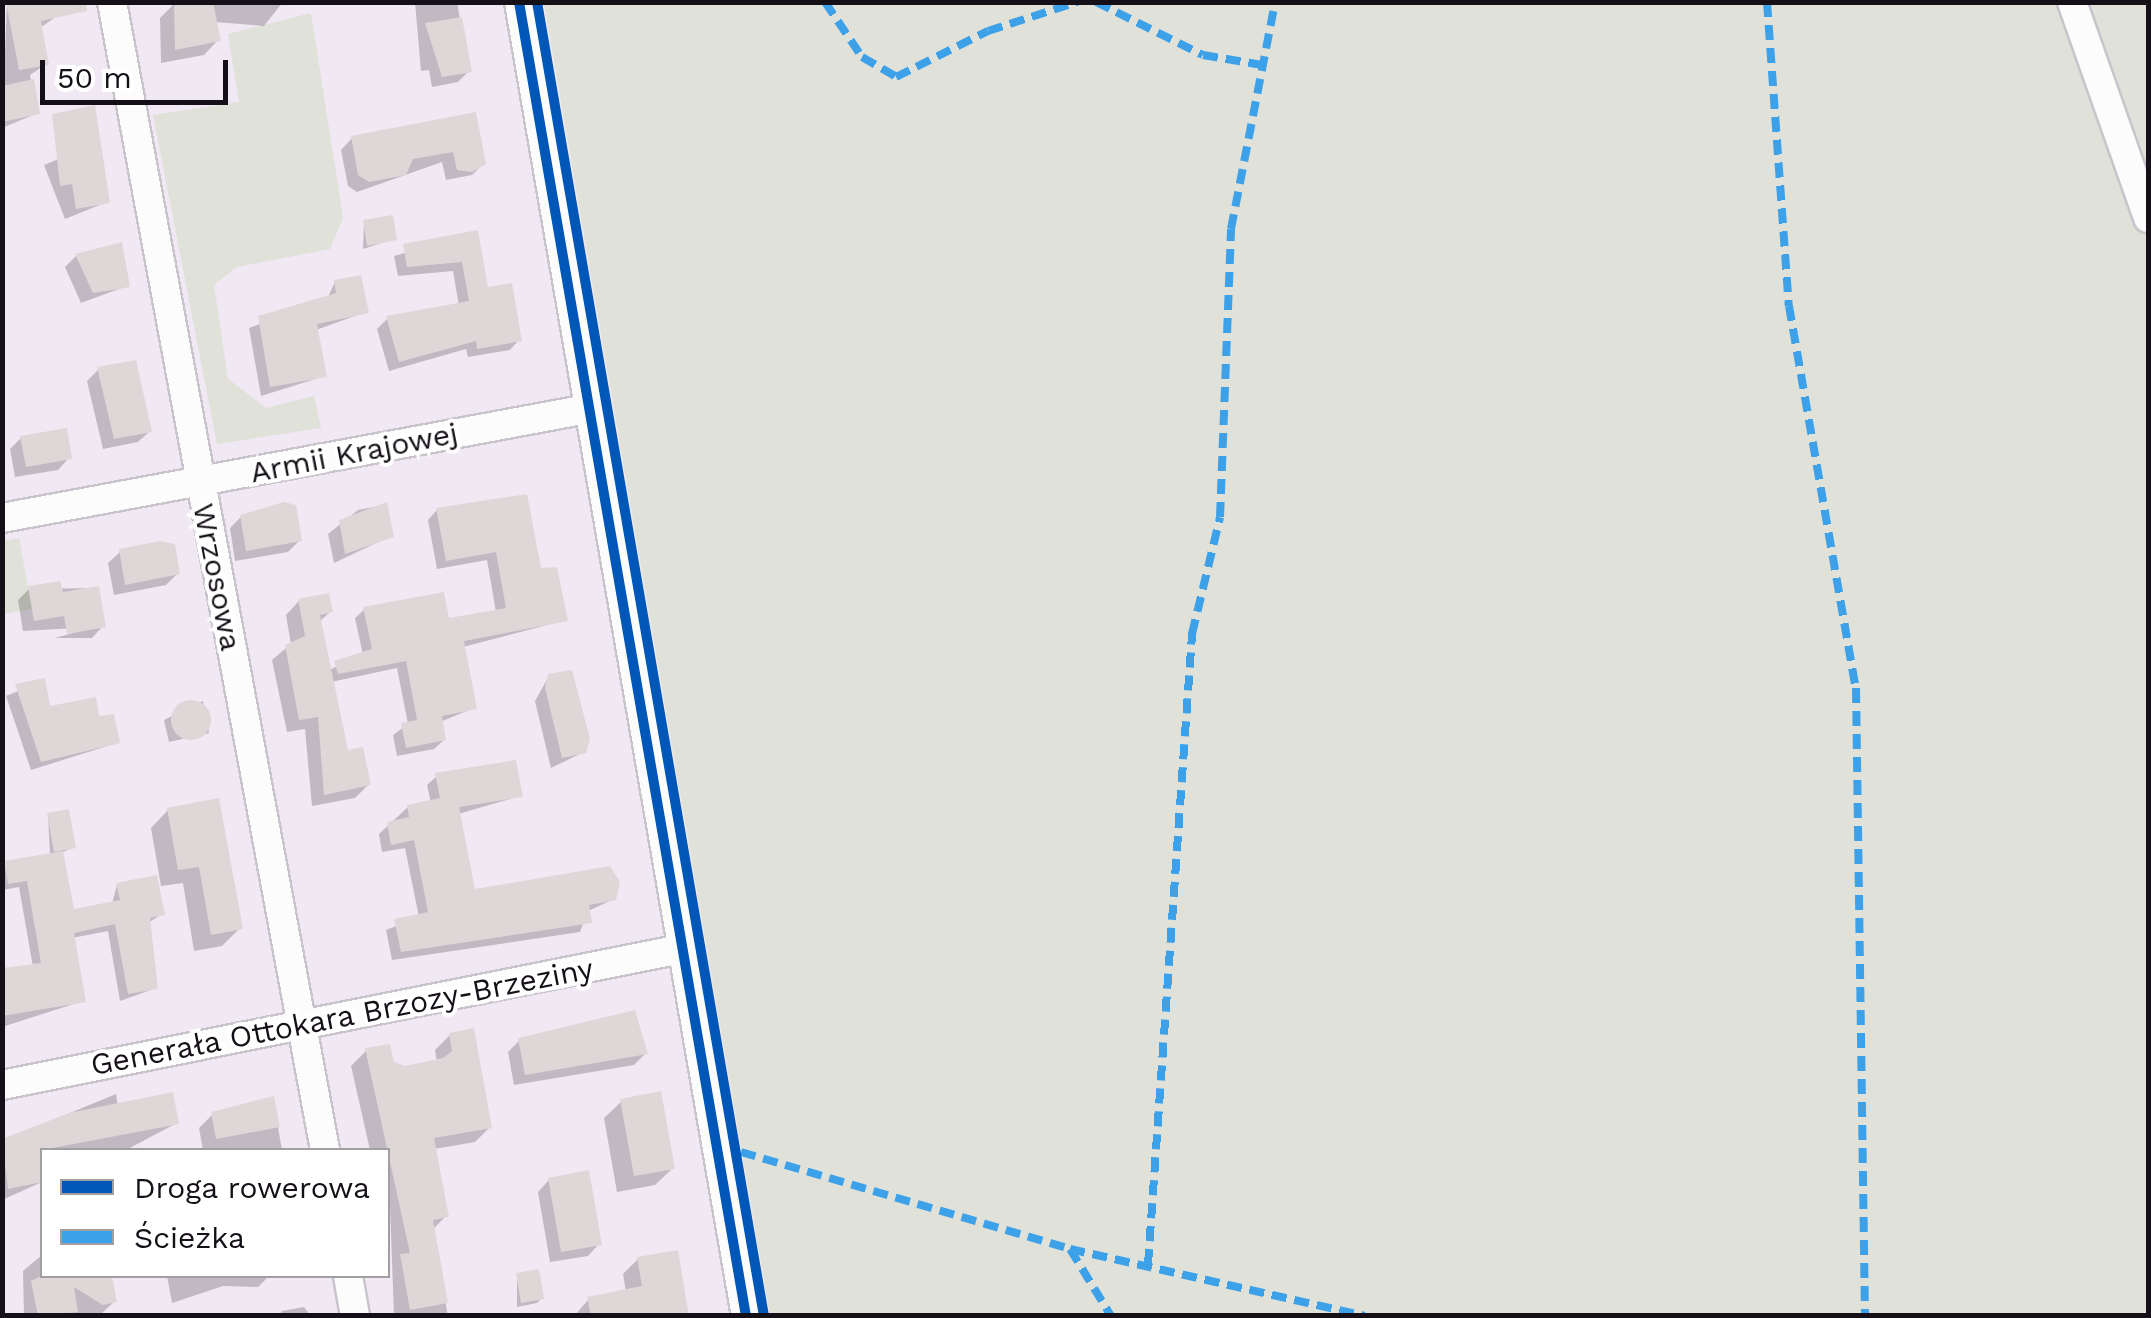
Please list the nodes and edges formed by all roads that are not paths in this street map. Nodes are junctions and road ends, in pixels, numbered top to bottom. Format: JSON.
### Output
{"nodes":[{"id":1,"x":112,"y":2,"type":"edge"},
{"id":2,"x":519,"y":2,"type":"edge"},
{"id":3,"x":2072,"y":2,"type":"edge"},
{"id":4,"x":2148,"y":218,"type":"edge"},
{"id":5,"x":587,"y":409,"type":"junction"},
{"id":6,"x":199,"y":482,"type":"junction"},
{"id":7,"x":2,"y":518,"type":"edge"},
{"id":8,"x":681,"y":949,"type":"junction"},
{"id":9,"x":302,"y":1024,"type":"junction"},
{"id":10,"x":2,"y":1084,"type":"edge"},
{"id":11,"x":325,"y":1148,"type":"edge"},
{"id":12,"x":348,"y":1278,"type":"edge"},
{"id":13,"x":356,"y":1316,"type":"edge"},
{"id":14,"x":746,"y":1316,"type":"edge"}],
"edges":[{"from":1,"to":6,"type":"street","name":"Wrzosowa"},
{"from":2,"to":5,"type":"street"},
{"from":3,"to":4,"type":"street"},
{"from":5,"to":6,"type":"street","name":"Armii Krajowej"},
{"from":5,"to":8,"type":"street"},
{"from":6,"to":7,"type":"street","name":"Armii Krajowej"},
{"from":6,"to":9,"type":"street","name":"Wrzosowa"},
{"from":8,"to":9,"type":"street","name":"Generała Ottokara Brzozy-Brzeziny"},
{"from":8,"to":14,"type":"street"},
{"from":9,"to":10,"type":"street","name":"Generała Ottokara Brzozy-Brzeziny"},
{"from":9,"to":11,"type":"street","name":"Wrzosowa"},
{"from":12,"to":13,"type":"street"}]}
